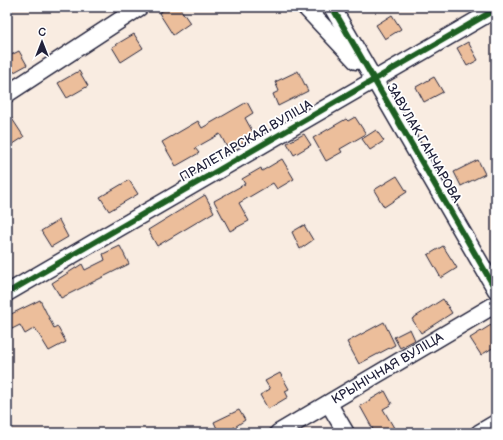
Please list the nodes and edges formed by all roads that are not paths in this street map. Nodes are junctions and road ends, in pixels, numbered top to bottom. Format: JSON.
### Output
{"nodes":[{"id":1,"x":140,"y":7,"type":"edge"},
{"id":2,"x":305,"y":7,"type":"edge"},
{"id":3,"x":332,"y":7,"type":"edge"},
{"id":4,"x":496,"y":9,"type":"edge"},
{"id":5,"x":374,"y":79,"type":"junction"},
{"id":6,"x":7,"y":94,"type":"edge"},
{"id":7,"x":496,"y":290,"type":"edge"},
{"id":8,"x":7,"y":293,"type":"edge"},
{"id":9,"x":496,"y":304,"type":"edge"},
{"id":10,"x":329,"y":404,"type":"junction"},
{"id":11,"x":496,"y":423,"type":"edge"},
{"id":12,"x":278,"y":433,"type":"edge"},
{"id":13,"x":346,"y":433,"type":"edge"},
{"id":14,"x":479,"y":433,"type":"edge"}],
"edges":[{"from":1,"to":6,"type":"street"},
{"from":2,"to":5,"type":"street"},
{"from":3,"to":5,"type":"street","name":"ЗАВУЛАК ГАНЧАРОВА"},
{"from":4,"to":5,"type":"street","name":"ПРАЛЕТАРСКАЯ ВУЛІЦА"},
{"from":5,"to":7,"type":"street","name":"ЗАВУЛАК ГАНЧАРОВА"},
{"from":5,"to":8,"type":"street","name":"ПРАЛЕТАРСКАЯ ВУЛІЦА"},
{"from":9,"to":10,"type":"street","name":"КРЫНІЧНАЯ ВУЛІЦА"},
{"from":10,"to":12,"type":"street","name":"КРЫНІЧНАЯ ВУЛІЦА"},
{"from":10,"to":13,"type":"street"},
{"from":11,"to":14,"type":"street"}]}
